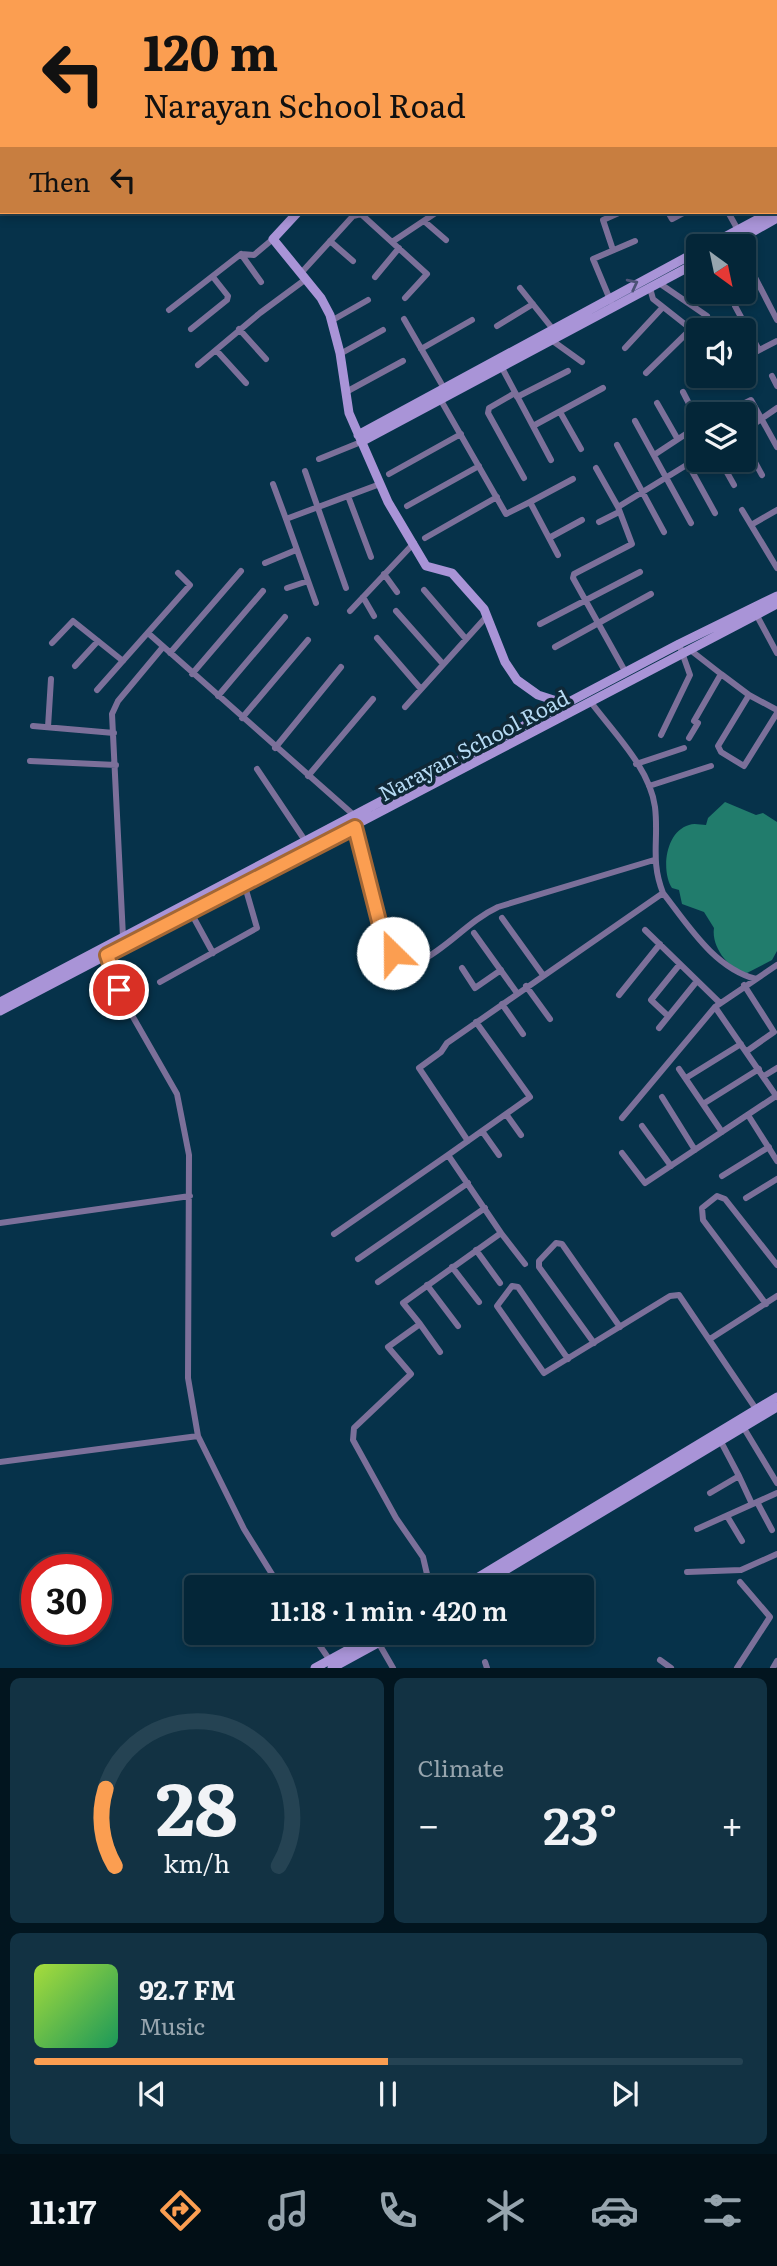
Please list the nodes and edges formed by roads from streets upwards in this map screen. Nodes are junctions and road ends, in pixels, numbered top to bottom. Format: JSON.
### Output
{"nodes":[{"id":1,"x":296,"y":214,"type":"edge"},
{"id":2,"x":360,"y":214,"type":"edge"},
{"id":3,"x":364,"y":214,"type":"edge"},
{"id":4,"x":434,"y":214,"type":"edge"},
{"id":5,"x":617,"y":214,"type":"edge"},
{"id":6,"x":729,"y":214,"type":"edge"},
{"id":7,"x":775,"y":215,"type":"edge"},
{"id":8,"x":424,"y":221,"type":"junction"},
{"id":9,"x":738,"y":230,"type":"junction"},
{"id":10,"x":730,"y":234,"type":"edge"},
{"id":11,"x":738,"y":234,"type":"edge"},
{"id":12,"x":751,"y":234,"type":"edge"},
{"id":13,"x":273,"y":239,"type":"junction"},
{"id":14,"x":446,"y":240,"type":"dead end"},
{"id":15,"x":330,"y":241,"type":"junction"},
{"id":16,"x":635,"y":241,"type":"dead end"},
{"id":17,"x":393,"y":242,"type":"junction"},
{"id":18,"x":399,"y":248,"type":"junction"},
{"id":19,"x":612,"y":250,"type":"junction"},
{"id":20,"x":241,"y":254,"type":"junction"},
{"id":21,"x":686,"y":258,"type":"edge"},
{"id":22,"x":353,"y":261,"type":"dead end"},
{"id":23,"x":686,"y":268,"type":"edge"},
{"id":24,"x":304,"y":275,"type":"junction"},
{"id":25,"x":214,"y":277,"type":"junction"},
{"id":26,"x":375,"y":277,"type":"dead end"},
{"id":27,"x":756,"y":278,"type":"edge"},
{"id":28,"x":261,"y":282,"type":"dead end"},
{"id":29,"x":654,"y":286,"type":"junction"},
{"id":30,"x":520,"y":288,"type":"dead end"},
{"id":31,"x":405,"y":298,"type":"dead end"},
{"id":32,"x":368,"y":300,"type":"dead end"},
{"id":33,"x":611,"y":301,"type":"junction"},
{"id":34,"x":533,"y":304,"type":"junction"},
{"id":35,"x":735,"y":306,"type":"dead end"},
{"id":36,"x":663,"y":307,"type":"junction"},
{"id":37,"x":169,"y":310,"type":"dead end"},
{"id":38,"x":776,"y":314,"type":"edge"},
{"id":39,"x":707,"y":316,"type":"dead end"},
{"id":40,"x":404,"y":319,"type":"dead end"},
{"id":41,"x":472,"y":320,"type":"dead end"},
{"id":42,"x":331,"y":321,"type":"junction"},
{"id":43,"x":497,"y":326,"type":"dead end"},
{"id":44,"x":552,"y":328,"type":"junction"},
{"id":45,"x":191,"y":329,"type":"dead end"},
{"id":46,"x":239,"y":329,"type":"junction"},
{"id":47,"x":383,"y":330,"type":"dead end"},
{"id":48,"x":549,"y":339,"type":"junction"},
{"id":49,"x":777,"y":341,"type":"edge"},
{"id":50,"x":625,"y":348,"type":"dead end"},
{"id":51,"x":421,"y":349,"type":"junction"},
{"id":52,"x":759,"y":349,"type":"junction"},
{"id":53,"x":216,"y":350,"type":"junction"},
{"id":54,"x":756,"y":351,"type":"edge"},
{"id":55,"x":340,"y":354,"type":"junction"},
{"id":56,"x":267,"y":359,"type":"dead end"},
{"id":57,"x":403,"y":361,"type":"dead end"},
{"id":58,"x":499,"y":362,"type":"junction"},
{"id":59,"x":582,"y":362,"type":"dead end"},
{"id":60,"x":198,"y":365,"type":"dead end"},
{"id":61,"x":568,"y":371,"type":"dead end"},
{"id":62,"x":646,"y":373,"type":"dead end"},
{"id":63,"x":772,"y":376,"type":"dead end"},
{"id":64,"x":246,"y":383,"type":"dead end"},
{"id":65,"x":777,"y":386,"type":"edge"},
{"id":66,"x":603,"y":388,"type":"dead end"},
{"id":67,"x":346,"y":391,"type":"junction"},
{"id":68,"x":683,"y":392,"type":"dead end"},
{"id":69,"x":442,"y":394,"type":"junction"},
{"id":70,"x":516,"y":395,"type":"junction"},
{"id":71,"x":688,"y":402,"type":"edge"},
{"id":72,"x":657,"y":403,"type":"dead end"},
{"id":73,"x":777,"y":408,"type":"edge"},
{"id":74,"x":756,"y":409,"type":"edge"},
{"id":75,"x":560,"y":412,"type":"junction"},
{"id":76,"x":761,"y":418,"type":"junction"},
{"id":77,"x":635,"y":421,"type":"dead end"},
{"id":78,"x":756,"y":422,"type":"edge"},
{"id":79,"x":533,"y":426,"type":"junction"},
{"id":80,"x":686,"y":433,"type":"edge"},
{"id":81,"x":461,"y":434,"type":"junction"},
{"id":82,"x":677,"y":438,"type":"junction"},
{"id":83,"x":360,"y":439,"type":"junction"},
{"id":84,"x":617,"y":445,"type":"dead end"},
{"id":85,"x":777,"y":447,"type":"edge"},
{"id":86,"x":580,"y":449,"type":"dead end"},
{"id":87,"x":653,"y":455,"type":"junction"},
{"id":88,"x":319,"y":460,"type":"dead end"},
{"id":89,"x":551,"y":460,"type":"dead end"},
{"id":90,"x":756,"y":464,"type":"edge"},
{"id":91,"x":686,"y":465,"type":"edge"},
{"id":92,"x":479,"y":466,"type":"junction"},
{"id":93,"x":596,"y":468,"type":"dead end"},
{"id":94,"x":305,"y":471,"type":"dead end"},
{"id":95,"x":692,"y":472,"type":"edge"},
{"id":96,"x":727,"y":472,"type":"edge"},
{"id":97,"x":389,"y":474,"type":"dead end"},
{"id":98,"x":762,"y":475,"type":"dead end"},
{"id":99,"x":524,"y":478,"type":"dead end"},
{"id":100,"x":666,"y":478,"type":"junction"},
{"id":101,"x":573,"y":479,"type":"dead end"},
{"id":102,"x":273,"y":484,"type":"dead end"},
{"id":103,"x":380,"y":484,"type":"junction"},
{"id":104,"x":734,"y":485,"type":"dead end"},
{"id":105,"x":642,"y":492,"type":"junction"},
{"id":106,"x":348,"y":496,"type":"junction"},
{"id":107,"x":497,"y":498,"type":"junction"},
{"id":108,"x":530,"y":502,"type":"junction"},
{"id":109,"x":407,"y":506,"type":"dead end"},
{"id":110,"x":318,"y":508,"type":"junction"},
{"id":111,"x":618,"y":509,"type":"junction"},
{"id":112,"x":743,"y":510,"type":"dead end"},
{"id":113,"x":777,"y":510,"type":"edge"},
{"id":114,"x":715,"y":513,"type":"dead end"},
{"id":115,"x":286,"y":519,"type":"junction"},
{"id":116,"x":582,"y":520,"type":"dead end"},
{"id":117,"x":599,"y":522,"type":"dead end"},
{"id":118,"x":691,"y":523,"type":"dead end"},
{"id":119,"x":751,"y":525,"type":"junction"},
{"id":120,"x":664,"y":532,"type":"dead end"},
{"id":121,"x":425,"y":538,"type":"dead end"},
{"id":122,"x":549,"y":538,"type":"junction"},
{"id":123,"x":414,"y":543,"type":"junction"},
{"id":124,"x":296,"y":550,"type":"junction"},
{"id":125,"x":777,"y":550,"type":"edge"},
{"id":126,"x":558,"y":555,"type":"dead end"},
{"id":127,"x":769,"y":555,"type":"junction"},
{"id":128,"x":371,"y":557,"type":"dead end"},
{"id":129,"x":265,"y":563,"type":"dead end"},
{"id":130,"x":777,"y":568,"type":"edge"},
{"id":131,"x":241,"y":570,"type":"dead end"},
{"id":132,"x":640,"y":572,"type":"dead end"},
{"id":133,"x":178,"y":573,"type":"dead end"},
{"id":134,"x":384,"y":574,"type":"junction"},
{"id":135,"x":308,"y":581,"type":"junction"},
{"id":136,"x":287,"y":588,"type":"dead end"},
{"id":137,"x":346,"y":588,"type":"dead end"},
{"id":138,"x":424,"y":590,"type":"dead end"},
{"id":139,"x":263,"y":591,"type":"dead end"},
{"id":140,"x":397,"y":592,"type":"dead end"},
{"id":141,"x":651,"y":594,"type":"dead end"},
{"id":142,"x":777,"y":596,"type":"edge"},
{"id":143,"x":363,"y":597,"type":"junction"},
{"id":144,"x":585,"y":600,"type":"junction"},
{"id":145,"x":316,"y":603,"type":"dead end"},
{"id":146,"x":777,"y":604,"type":"edge"},
{"id":147,"x":349,"y":611,"type":"dead end"},
{"id":148,"x":396,"y":611,"type":"dead end"},
{"id":149,"x":756,"y":614,"type":"junction"},
{"id":150,"x":374,"y":616,"type":"dead end"},
{"id":151,"x":487,"y":616,"type":"junction"},
{"id":152,"x":285,"y":617,"type":"dead end"},
{"id":153,"x":598,"y":623,"type":"junction"},
{"id":154,"x":540,"y":624,"type":"dead end"},
{"id":155,"x":148,"y":633,"type":"junction"},
{"id":156,"x":377,"y":638,"type":"dead end"},
{"id":157,"x":466,"y":639,"type":"junction"},
{"id":158,"x":309,"y":640,"type":"dead end"},
{"id":159,"x":98,"y":641,"type":"junction"},
{"id":160,"x":52,"y":643,"type":"dead end"},
{"id":161,"x":555,"y":647,"type":"dead end"},
{"id":162,"x":163,"y":648,"type":"junction"},
{"id":163,"x":683,"y":648,"type":"junction"},
{"id":164,"x":170,"y":653,"type":"junction"},
{"id":165,"x":777,"y":653,"type":"edge"},
{"id":166,"x":123,"y":661,"type":"junction"},
{"id":167,"x":443,"y":664,"type":"junction"},
{"id":168,"x":75,"y":666,"type":"dead end"},
{"id":169,"x":341,"y":667,"type":"dead end"},
{"id":170,"x":192,"y":674,"type":"junction"},
{"id":171,"x":626,"y":674,"type":"junction"},
{"id":172,"x":721,"y":674,"type":"junction"},
{"id":173,"x":51,"y":679,"type":"dead end"},
{"id":174,"x":421,"y":689,"type":"junction"},
{"id":175,"x":97,"y":690,"type":"dead end"},
{"id":176,"x":749,"y":695,"type":"junction"},
{"id":177,"x":218,"y":696,"type":"junction"},
{"id":178,"x":589,"y":698,"type":"junction"},
{"id":179,"x":373,"y":699,"type":"dead end"},
{"id":180,"x":569,"y":705,"type":"junction"},
{"id":181,"x":405,"y":707,"type":"dead end"},
{"id":182,"x":777,"y":712,"type":"edge"},
{"id":183,"x":242,"y":718,"type":"junction"},
{"id":184,"x":33,"y":726,"type":"dead end"},
{"id":185,"x":48,"y":727,"type":"junction"},
{"id":186,"x":114,"y":733,"type":"junction"},
{"id":187,"x":661,"y":735,"type":"dead end"},
{"id":188,"x":689,"y":738,"type":"dead end"},
{"id":189,"x":275,"y":748,"type":"junction"},
{"id":190,"x":684,"y":748,"type":"dead end"},
{"id":191,"x":30,"y":761,"type":"dead end"},
{"id":192,"x":636,"y":764,"type":"junction"},
{"id":193,"x":116,"y":765,"type":"junction"},
{"id":194,"x":711,"y":766,"type":"dead end"},
{"id":195,"x":257,"y":769,"type":"dead end"},
{"id":196,"x":308,"y":776,"type":"junction"},
{"id":197,"x":649,"y":786,"type":"junction"},
{"id":198,"x":357,"y":823,"type":"junction"},
{"id":199,"x":306,"y":842,"type":"junction"},
{"id":200,"x":654,"y":860,"type":"junction"},
{"id":201,"x":244,"y":883,"type":"junction"},
{"id":202,"x":663,"y":893,"type":"junction"},
{"id":203,"x":190,"y":911,"type":"junction"},
{"id":204,"x":502,"y":918,"type":"dead end"},
{"id":205,"x":645,"y":930,"type":"dead end"},
{"id":206,"x":474,"y":933,"type":"dead end"},
{"id":207,"x":123,"y":937,"type":"junction"},
{"id":208,"x":660,"y":944,"type":"junction"},
{"id":209,"x":213,"y":953,"type":"junction"},
{"id":210,"x":107,"y":955,"type":"junction"},
{"id":211,"x":680,"y":964,"type":"junction"},
{"id":212,"x":777,"y":965,"type":"edge"},
{"id":213,"x":462,"y":968,"type":"dead end"},
{"id":214,"x":501,"y":970,"type":"junction"},
{"id":215,"x":543,"y":975,"type":"junction"},
{"id":216,"x":756,"y":979,"type":"junction"},
{"id":217,"x":697,"y":981,"type":"junction"},
{"id":218,"x":160,"y":982,"type":"dead end"},
{"id":219,"x":744,"y":985,"type":"junction"},
{"id":220,"x":526,"y":986,"type":"junction"},
{"id":221,"x":517,"y":993,"type":"junction"},
{"id":222,"x":619,"y":995,"type":"dead end"},
{"id":223,"x":0,"y":1002,"type":"edge"},
{"id":224,"x":502,"y":1004,"type":"junction"},
{"id":225,"x":718,"y":1005,"type":"junction"},
{"id":226,"x":0,"y":1011,"type":"edge"},
{"id":227,"x":668,"y":1016,"type":"junction"},
{"id":228,"x":550,"y":1019,"type":"dead end"},
{"id":229,"x":476,"y":1022,"type":"junction"},
{"id":230,"x":659,"y":1028,"type":"dead end"},
{"id":231,"x":523,"y":1034,"type":"dead end"},
{"id":232,"x":741,"y":1044,"type":"junction"},
{"id":233,"x":747,"y":1051,"type":"junction"},
{"id":234,"x":777,"y":1068,"type":"edge"},
{"id":235,"x":679,"y":1069,"type":"dead end"},
{"id":236,"x":759,"y":1069,"type":"junction"},
{"id":237,"x":764,"y":1076,"type":"junction"},
{"id":238,"x":686,"y":1078,"type":"junction"},
{"id":239,"x":662,"y":1097,"type":"dead end"},
{"id":240,"x":777,"y":1097,"type":"edge"},
{"id":241,"x":703,"y":1104,"type":"junction"},
{"id":242,"x":506,"y":1114,"type":"junction"},
{"id":243,"x":748,"y":1115,"type":"junction"},
{"id":244,"x":622,"y":1118,"type":"dead end"},
{"id":245,"x":642,"y":1126,"type":"dead end"},
{"id":246,"x":482,"y":1131,"type":"junction"},
{"id":247,"x":722,"y":1132,"type":"junction"},
{"id":248,"x":521,"y":1135,"type":"dead end"},
{"id":249,"x":468,"y":1141,"type":"junction"},
{"id":250,"x":769,"y":1147,"type":"junction"},
{"id":251,"x":695,"y":1150,"type":"junction"},
{"id":252,"x":622,"y":1153,"type":"dead end"},
{"id":253,"x":448,"y":1155,"type":"junction"},
{"id":254,"x":499,"y":1155,"type":"dead end"},
{"id":255,"x":777,"y":1161,"type":"edge"},
{"id":256,"x":671,"y":1166,"type":"junction"},
{"id":257,"x":722,"y":1177,"type":"dead end"},
{"id":258,"x":777,"y":1179,"type":"edge"},
{"id":259,"x":468,"y":1183,"type":"junction"},
{"id":260,"x":190,"y":1196,"type":"junction"},
{"id":261,"x":746,"y":1198,"type":"dead end"},
{"id":262,"x":485,"y":1208,"type":"junction"},
{"id":263,"x":0,"y":1223,"type":"edge"},
{"id":264,"x":501,"y":1233,"type":"junction"},
{"id":265,"x":334,"y":1234,"type":"dead end"},
{"id":266,"x":476,"y":1250,"type":"junction"},
{"id":267,"x":358,"y":1259,"type":"dead end"},
{"id":268,"x":524,"y":1264,"type":"dead end"},
{"id":269,"x":777,"y":1265,"type":"edge"},
{"id":270,"x":452,"y":1267,"type":"junction"},
{"id":271,"x":378,"y":1282,"type":"dead end"},
{"id":272,"x":500,"y":1283,"type":"dead end"},
{"id":273,"x":427,"y":1285,"type":"junction"},
{"id":274,"x":777,"y":1296,"type":"edge"},
{"id":275,"x":479,"y":1302,"type":"dead end"},
{"id":276,"x":765,"y":1304,"type":"junction"},
{"id":277,"x":420,"y":1324,"type":"junction"},
{"id":278,"x":458,"y":1326,"type":"dead end"},
{"id":279,"x":620,"y":1327,"type":"junction"},
{"id":280,"x":710,"y":1339,"type":"junction"},
{"id":281,"x":594,"y":1343,"type":"junction"},
{"id":282,"x":440,"y":1352,"type":"dead end"},
{"id":283,"x":568,"y":1359,"type":"junction"},
{"id":284,"x":777,"y":1397,"type":"edge"},
{"id":285,"x":777,"y":1407,"type":"edge"},
{"id":286,"x":756,"y":1409,"type":"junction"},
{"id":287,"x":741,"y":1423,"type":"junction"},
{"id":288,"x":198,"y":1436,"type":"junction"},
{"id":289,"x":720,"y":1440,"type":"junction"},
{"id":290,"x":0,"y":1462,"type":"edge"},
{"id":291,"x":739,"y":1476,"type":"junction"},
{"id":292,"x":777,"y":1483,"type":"edge"},
{"id":293,"x":710,"y":1493,"type":"dead end"},
{"id":294,"x":777,"y":1493,"type":"edge"},
{"id":295,"x":754,"y":1503,"type":"junction"},
{"id":296,"x":727,"y":1516,"type":"junction"},
{"id":297,"x":698,"y":1529,"type":"dead end"},
{"id":298,"x":772,"y":1530,"type":"dead end"},
{"id":299,"x":742,"y":1541,"type":"dead end"},
{"id":300,"x":777,"y":1554,"type":"edge"},
{"id":301,"x":687,"y":1573,"type":"dead end"},
{"id":302,"x":272,"y":1575,"type":"edge"},
{"id":303,"x":427,"y":1575,"type":"edge"},
{"id":304,"x":482,"y":1575,"type":"edge"},
{"id":305,"x":497,"y":1575,"type":"edge"},
{"id":306,"x":740,"y":1582,"type":"dead end"},
{"id":307,"x":319,"y":1645,"type":"edge"},
{"id":308,"x":363,"y":1645,"type":"edge"},
{"id":309,"x":381,"y":1645,"type":"edge"},
{"id":310,"x":660,"y":1660,"type":"dead end"},
{"id":311,"x":777,"y":1661,"type":"edge"},
{"id":312,"x":331,"y":1664,"type":"edge"},
{"id":313,"x":315,"y":1668,"type":"edge"},
{"id":314,"x":393,"y":1668,"type":"edge"},
{"id":315,"x":671,"y":1668,"type":"edge"},
{"id":316,"x":737,"y":1668,"type":"edge"},
{"id":317,"x":773,"y":1668,"type":"edge"}],
"edges":[{"from":1,"to":13,"type":"street"},
{"from":2,"to":15,"type":"street"},
{"from":3,"to":17,"type":"street"},
{"from":4,"to":8,"type":"street"},
{"from":5,"to":19,"type":"street"},
{"from":6,"to":9,"type":"street"},
{"from":7,"to":9,"type":"street"},
{"from":7,"to":12,"type":"street"},
{"from":8,"to":14,"type":"street"},
{"from":8,"to":17,"type":"street"},
{"from":9,"to":10,"type":"street"},
{"from":9,"to":11,"type":"street"},
{"from":13,"to":20,"type":"street"},
{"from":13,"to":24,"type":"street"},
{"from":15,"to":22,"type":"street"},
{"from":15,"to":24,"type":"street"},
{"from":16,"to":19,"type":"street"},
{"from":17,"to":18,"type":"street"},
{"from":18,"to":26,"type":"street"},
{"from":18,"to":31,"type":"street"},
{"from":19,"to":33,"type":"street"},
{"from":20,"to":25,"type":"street"},
{"from":20,"to":28,"type":"street"},
{"from":33,"to":21,"type":"street","one_way":true},
{"from":23,"to":29,"type":"street"},
{"from":24,"to":42,"type":"street"},
{"from":24,"to":46,"type":"street"},
{"from":25,"to":37,"type":"street"},
{"from":25,"to":45,"type":"street"},
{"from":27,"to":38,"type":"street"},
{"from":29,"to":33,"type":"street"},
{"from":29,"to":36,"type":"street"},
{"from":29,"to":39,"type":"street"},
{"from":30,"to":34,"type":"street"},
{"from":32,"to":42,"type":"street"},
{"from":33,"to":44,"type":"street"},
{"from":33,"to":48,"type":"street"},
{"from":34,"to":43,"type":"street"},
{"from":34,"to":44,"type":"street"},
{"from":35,"to":52,"type":"street"},
{"from":36,"to":50,"type":"street"},
{"from":36,"to":62,"type":"street"},
{"from":40,"to":51,"type":"street"},
{"from":41,"to":51,"type":"street"},
{"from":42,"to":55,"type":"street"},
{"from":44,"to":58,"type":"street"},
{"from":46,"to":53,"type":"street"},
{"from":46,"to":56,"type":"street"},
{"from":47,"to":55,"type":"street"},
{"from":48,"to":58,"type":"street"},
{"from":48,"to":59,"type":"street"},
{"from":49,"to":52,"type":"street"},
{"from":51,"to":69,"type":"street"},
{"from":52,"to":54,"type":"street"},
{"from":53,"to":60,"type":"street"},
{"from":53,"to":64,"type":"street"},
{"from":55,"to":67,"type":"street"},
{"from":57,"to":67,"type":"street"},
{"from":58,"to":69,"type":"street"},
{"from":58,"to":70,"type":"street"},
{"from":61,"to":70,"type":"street"},
{"from":63,"to":65,"type":"street"},
{"from":66,"to":75,"type":"street"},
{"from":67,"to":83,"type":"street"},
{"from":68,"to":71,"type":"street"},
{"from":69,"to":81,"type":"street"},
{"from":69,"to":83,"type":"street"},
{"from":70,"to":79,"type":"street"},
{"from":70,"to":99,"type":"street"},
{"from":72,"to":82,"type":"street"},
{"from":73,"to":76,"type":"street"},
{"from":74,"to":76,"type":"street"},
{"from":75,"to":79,"type":"street"},
{"from":75,"to":86,"type":"street"},
{"from":76,"to":78,"type":"street"},
{"from":76,"to":85,"type":"street"},
{"from":77,"to":87,"type":"street"},
{"from":79,"to":89,"type":"street"},
{"from":80,"to":82,"type":"street"},
{"from":81,"to":92,"type":"street"},
{"from":81,"to":97,"type":"street"},
{"from":82,"to":87,"type":"street"},
{"from":83,"to":88,"type":"street"},
{"from":83,"to":103,"type":"street"},
{"from":84,"to":105,"type":"street"},
{"from":87,"to":100,"type":"street"},
{"from":90,"to":98,"type":"street"},
{"from":91,"to":100,"type":"street"},
{"from":92,"to":107,"type":"street"},
{"from":92,"to":109,"type":"street"},
{"from":93,"to":111,"type":"street"},
{"from":94,"to":110,"type":"street"},
{"from":95,"to":114,"type":"street"},
{"from":96,"to":104,"type":"street"},
{"from":100,"to":105,"type":"street"},
{"from":100,"to":118,"type":"street"},
{"from":101,"to":108,"type":"street"},
{"from":102,"to":115,"type":"street"},
{"from":103,"to":106,"type":"street"},
{"from":103,"to":123,"type":"street"},
{"from":105,"to":111,"type":"street"},
{"from":105,"to":120,"type":"street"},
{"from":106,"to":110,"type":"street"},
{"from":106,"to":128,"type":"street"},
{"from":107,"to":108,"type":"street"},
{"from":107,"to":121,"type":"street"},
{"from":108,"to":122,"type":"street"},
{"from":110,"to":115,"type":"street"},
{"from":110,"to":137,"type":"street"},
{"from":111,"to":117,"type":"street"},
{"from":111,"to":144,"type":"street"},
{"from":112,"to":119,"type":"street"},
{"from":113,"to":119,"type":"street"},
{"from":115,"to":124,"type":"street"},
{"from":116,"to":122,"type":"street"},
{"from":119,"to":127,"type":"street"},
{"from":122,"to":126,"type":"street"},
{"from":123,"to":134,"type":"street"},
{"from":123,"to":151,"type":"street"},
{"from":124,"to":129,"type":"street"},
{"from":124,"to":135,"type":"street"},
{"from":125,"to":127,"type":"street"},
{"from":127,"to":130,"type":"street"},
{"from":131,"to":164,"type":"street"},
{"from":132,"to":144,"type":"street"},
{"from":133,"to":155,"type":"street"},
{"from":134,"to":140,"type":"street"},
{"from":134,"to":143,"type":"street"},
{"from":135,"to":136,"type":"street"},
{"from":135,"to":145,"type":"street"},
{"from":138,"to":157,"type":"street"},
{"from":139,"to":170,"type":"street"},
{"from":141,"to":153,"type":"street"},
{"from":142,"to":163,"type":"street"},
{"from":143,"to":147,"type":"street"},
{"from":143,"to":150,"type":"street"},
{"from":144,"to":153,"type":"street"},
{"from":144,"to":154,"type":"street"},
{"from":146,"to":149,"type":"street","name":"Narayan School Road"},
{"from":148,"to":167,"type":"street"},
{"from":149,"to":163,"type":"street","name":"Narayan School Road"},
{"from":149,"to":165,"type":"street"},
{"from":151,"to":157,"type":"street"},
{"from":151,"to":180,"type":"street"},
{"from":152,"to":177,"type":"street"},
{"from":153,"to":161,"type":"street"},
{"from":153,"to":171,"type":"street"},
{"from":155,"to":162,"type":"street"},
{"from":155,"to":166,"type":"street"},
{"from":156,"to":174,"type":"street"},
{"from":157,"to":167,"type":"street"},
{"from":158,"to":183,"type":"street"},
{"from":159,"to":160,"type":"street"},
{"from":159,"to":166,"type":"street"},
{"from":159,"to":168,"type":"street"},
{"from":162,"to":164,"type":"street"},
{"from":162,"to":186,"type":"street"},
{"from":163,"to":171,"type":"street"},
{"from":163,"to":172,"type":"street"},
{"from":163,"to":178,"type":"street","name":"Narayan School Road"},
{"from":163,"to":187,"type":"street"},
{"from":164,"to":170,"type":"street"},
{"from":166,"to":175,"type":"street"},
{"from":167,"to":174,"type":"street"},
{"from":169,"to":189,"type":"street"},
{"from":170,"to":177,"type":"street"},
{"from":171,"to":178,"type":"street"},
{"from":172,"to":176,"type":"street"},
{"from":172,"to":188,"type":"street"},
{"from":173,"to":185,"type":"street"},
{"from":174,"to":181,"type":"street"},
{"from":176,"to":182,"type":"street"},
{"from":176,"to":182,"type":"street"},
{"from":177,"to":183,"type":"street"},
{"from":178,"to":180,"type":"street"},
{"from":178,"to":192,"type":"street"},
{"from":178,"to":198,"type":"street","name":"Narayan School Road"},
{"from":179,"to":196,"type":"street"},
{"from":180,"to":198,"type":"street"},
{"from":183,"to":189,"type":"street"},
{"from":184,"to":185,"type":"street"},
{"from":185,"to":186,"type":"street"},
{"from":186,"to":193,"type":"street"},
{"from":189,"to":196,"type":"street"},
{"from":190,"to":192,"type":"street"},
{"from":191,"to":193,"type":"street"},
{"from":192,"to":197,"type":"street"},
{"from":193,"to":207,"type":"street"},
{"from":194,"to":197,"type":"street"},
{"from":195,"to":199,"type":"street"},
{"from":196,"to":198,"type":"street"},
{"from":197,"to":200,"type":"street"},
{"from":198,"to":199,"type":"street"},
{"from":198,"to":200,"type":"street"},
{"from":198,"to":201,"type":"street","name":"Narayan School Road"},
{"from":199,"to":207,"type":"street"},
{"from":200,"to":202,"type":"street"},
{"from":201,"to":203,"type":"street","name":"Narayan School Road"},
{"from":201,"to":209,"type":"street"},
{"from":202,"to":215,"type":"street"},
{"from":202,"to":216,"type":"street"},
{"from":203,"to":209,"type":"street"},
{"from":203,"to":210,"type":"street","name":"Narayan School Road"},
{"from":204,"to":215,"type":"street"},
{"from":205,"to":208,"type":"street"},
{"from":206,"to":214,"type":"street"},
{"from":207,"to":223,"type":"street"},
{"from":208,"to":211,"type":"street"},
{"from":208,"to":222,"type":"street"},
{"from":209,"to":218,"type":"street"},
{"from":210,"to":226,"type":"street","name":"Narayan School Road"},
{"from":210,"to":260,"type":"street"},
{"from":211,"to":217,"type":"street"},
{"from":211,"to":227,"type":"street"},
{"from":212,"to":216,"type":"street"},
{"from":213,"to":214,"type":"street"},
{"from":214,"to":221,"type":"street"},
{"from":215,"to":220,"type":"street"},
{"from":216,"to":219,"type":"street"},
{"from":217,"to":225,"type":"street"},
{"from":217,"to":227,"type":"street"},
{"from":219,"to":225,"type":"street"},
{"from":219,"to":233,"type":"street"},
{"from":220,"to":221,"type":"street"},
{"from":220,"to":228,"type":"street"},
{"from":221,"to":224,"type":"street"},
{"from":224,"to":229,"type":"street"},
{"from":224,"to":231,"type":"street"},
{"from":225,"to":232,"type":"street"},
{"from":225,"to":244,"type":"street"},
{"from":227,"to":230,"type":"street"},
{"from":229,"to":242,"type":"street"},
{"from":229,"to":249,"type":"street"},
{"from":232,"to":233,"type":"street"},
{"from":232,"to":238,"type":"street"},
{"from":233,"to":236,"type":"street"},
{"from":234,"to":237,"type":"street"},
{"from":235,"to":238,"type":"street"},
{"from":236,"to":237,"type":"street"},
{"from":236,"to":241,"type":"street"},
{"from":237,"to":240,"type":"street"},
{"from":238,"to":241,"type":"street"},
{"from":239,"to":251,"type":"street"},
{"from":240,"to":243,"type":"street"},
{"from":241,"to":247,"type":"street"},
{"from":242,"to":246,"type":"street"},
{"from":242,"to":248,"type":"street"},
{"from":243,"to":247,"type":"street"},
{"from":243,"to":250,"type":"street"},
{"from":245,"to":256,"type":"street"},
{"from":246,"to":249,"type":"street"},
{"from":246,"to":254,"type":"street"},
{"from":247,"to":251,"type":"street"},
{"from":249,"to":253,"type":"street"},
{"from":250,"to":255,"type":"street"},
{"from":250,"to":257,"type":"street"},
{"from":251,"to":256,"type":"street"},
{"from":252,"to":256,"type":"street"},
{"from":253,"to":259,"type":"street"},
{"from":253,"to":265,"type":"street"},
{"from":258,"to":261,"type":"street"},
{"from":259,"to":262,"type":"street"},
{"from":259,"to":267,"type":"street"},
{"from":260,"to":263,"type":"street"},
{"from":260,"to":288,"type":"street"},
{"from":262,"to":264,"type":"street"},
{"from":262,"to":271,"type":"street"},
{"from":264,"to":266,"type":"street"},
{"from":264,"to":268,"type":"street"},
{"from":266,"to":270,"type":"street"},
{"from":266,"to":272,"type":"street"},
{"from":269,"to":276,"type":"street"},
{"from":270,"to":273,"type":"street"},
{"from":270,"to":275,"type":"street"},
{"from":273,"to":277,"type":"street"},
{"from":273,"to":278,"type":"street"},
{"from":274,"to":276,"type":"street"},
{"from":276,"to":280,"type":"street"},
{"from":277,"to":282,"type":"street"},
{"from":277,"to":303,"type":"street"},
{"from":279,"to":280,"type":"street"},
{"from":279,"to":281,"type":"street"},
{"from":279,"to":281,"type":"street"},
{"from":280,"to":286,"type":"street"},
{"from":281,"to":283,"type":"street"},
{"from":283,"to":283,"type":"street"},
{"from":284,"to":286,"type":"street"},
{"from":285,"to":287,"type":"street"},
{"from":286,"to":287,"type":"street"},
{"from":287,"to":289,"type":"street"},
{"from":287,"to":292,"type":"street"},
{"from":287,"to":304,"type":"street"},
{"from":288,"to":290,"type":"street"},
{"from":288,"to":302,"type":"street"},
{"from":289,"to":291,"type":"street"},
{"from":289,"to":305,"type":"street"},
{"from":291,"to":293,"type":"street"},
{"from":291,"to":295,"type":"street"},
{"from":294,"to":295,"type":"street"},
{"from":295,"to":296,"type":"street"},
{"from":295,"to":298,"type":"street"},
{"from":296,"to":297,"type":"street"},
{"from":296,"to":299,"type":"street"},
{"from":300,"to":301,"type":"street"},
{"from":306,"to":316,"type":"street"},
{"from":307,"to":312,"type":"street"},
{"from":308,"to":312,"type":"street"},
{"from":309,"to":314,"type":"street"},
{"from":310,"to":315,"type":"street"},
{"from":311,"to":317,"type":"street"},
{"from":312,"to":313,"type":"street"}]}
